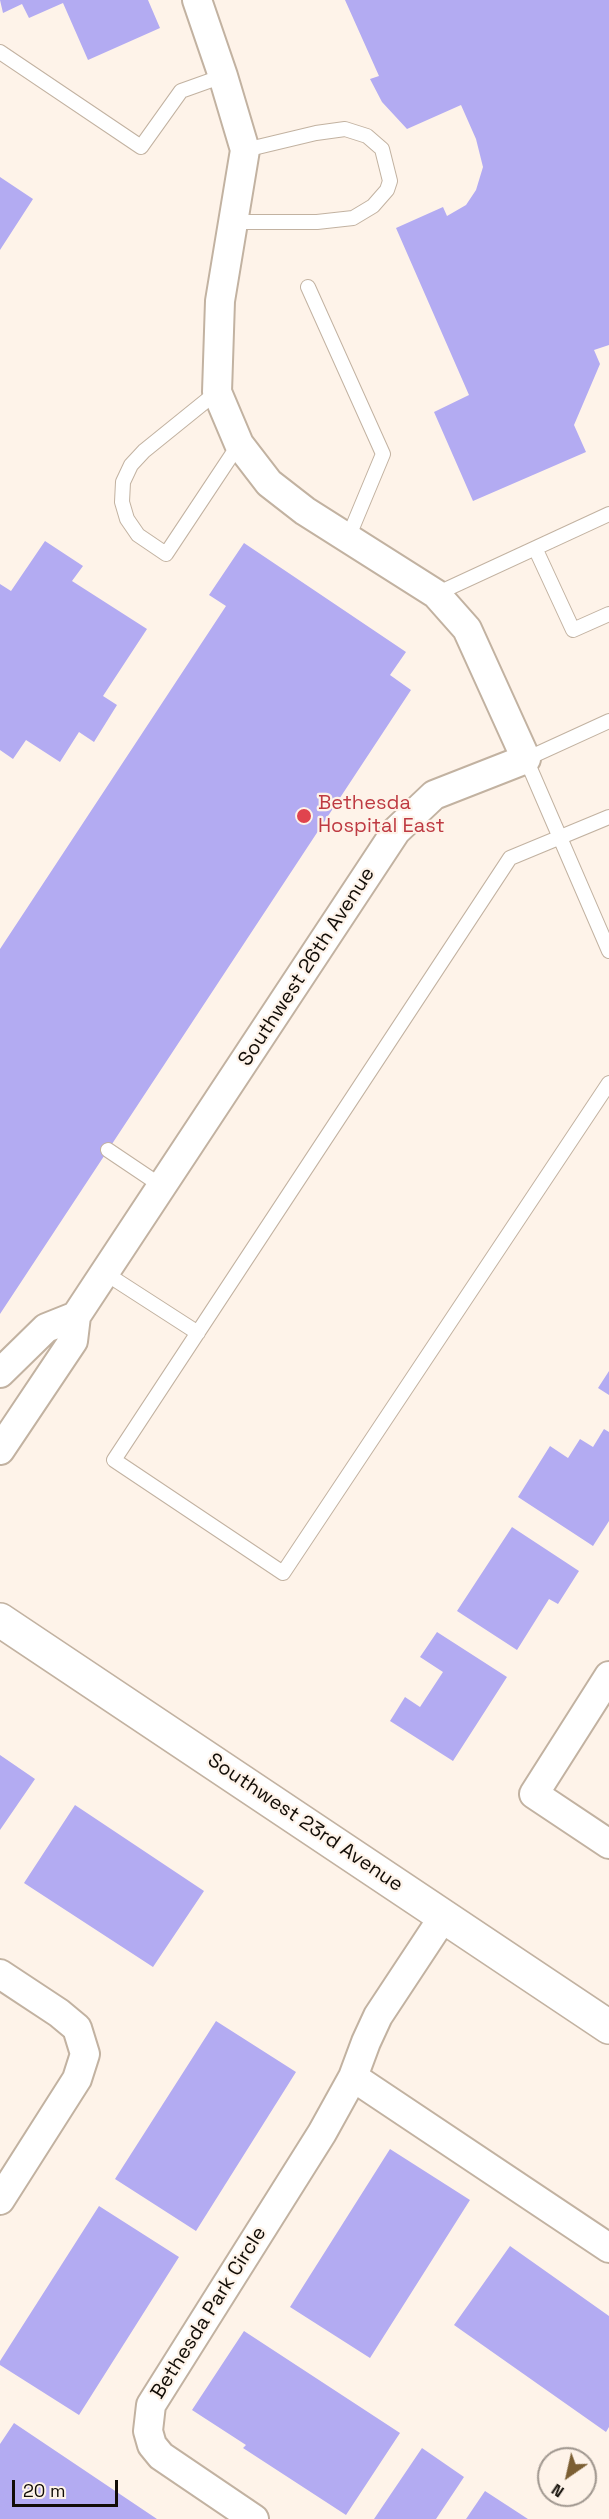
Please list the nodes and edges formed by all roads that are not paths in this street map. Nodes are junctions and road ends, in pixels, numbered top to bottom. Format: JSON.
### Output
{"nodes":[{"id":1,"x":197,"y":0,"type":"edge"},
{"id":2,"x":0,"y":52,"type":"edge"},
{"id":3,"x":223,"y":76,"type":"junction"},
{"id":4,"x":245,"y":150,"type":"junction"},
{"id":5,"x":233,"y":222,"type":"junction"},
{"id":6,"x":308,"y":287,"type":"dead end"},
{"id":7,"x":217,"y":392,"type":"junction"},
{"id":8,"x":239,"y":444,"type":"junction"},
{"id":9,"x":609,"y":514,"type":"edge"},
{"id":10,"x":348,"y":538,"type":"junction"},
{"id":11,"x":536,"y":550,"type":"junction"},
{"id":12,"x":436,"y":594,"type":"junction"},
{"id":13,"x":609,"y":614,"type":"edge"},
{"id":14,"x":609,"y":721,"type":"edge"},
{"id":15,"x":526,"y":759,"type":"junction"},
{"id":16,"x":609,"y":817,"type":"edge"},
{"id":17,"x":560,"y":836,"type":"junction"},
{"id":18,"x":609,"y":951,"type":"edge"},
{"id":19,"x":609,"y":1083,"type":"edge"},
{"id":20,"x":108,"y":1150,"type":"dead end"},
{"id":21,"x":163,"y":1186,"type":"junction"},
{"id":22,"x":105,"y":1272,"type":"junction"},
{"id":23,"x":76,"y":1316,"type":"junction"},
{"id":24,"x":198,"y":1333,"type":"junction"},
{"id":25,"x":0,"y":1373,"type":"edge"},
{"id":26,"x":0,"y":1450,"type":"edge"},
{"id":27,"x":0,"y":1620,"type":"edge"},
{"id":28,"x":609,"y":1676,"type":"edge"},
{"id":29,"x":609,"y":1844,"type":"edge"},
{"id":30,"x":444,"y":1916,"type":"junction"},
{"id":31,"x":0,"y":1974,"type":"edge"},
{"id":32,"x":609,"y":2027,"type":"edge"},
{"id":33,"x":353,"y":2077,"type":"junction"},
{"id":34,"x":0,"y":2200,"type":"edge"},
{"id":35,"x":609,"y":2248,"type":"edge"},
{"id":36,"x":254,"y":2519,"type":"edge"}],
"edges":[{"from":1,"to":3,"type":"street"},
{"from":2,"to":3,"type":"lane"},
{"from":3,"to":4,"type":"street"},
{"from":4,"to":5,"type":"street"},
{"from":4,"to":5,"type":"lane"},
{"from":5,"to":7,"type":"street"},
{"from":6,"to":10,"type":"lane"},
{"from":7,"to":8,"type":"street"},
{"from":7,"to":8,"type":"lane"},
{"from":8,"to":10,"type":"street"},
{"from":9,"to":11,"type":"lane"},
{"from":10,"to":12,"type":"street"},
{"from":11,"to":12,"type":"lane"},
{"from":11,"to":13,"type":"lane"},
{"from":12,"to":15,"type":"street"},
{"from":14,"to":15,"type":"lane"},
{"from":15,"to":17,"type":"lane"},
{"from":15,"to":21,"type":"street","name":"Southwest 26th Avenue"},
{"from":16,"to":17,"type":"lane"},
{"from":17,"to":18,"type":"lane"},
{"from":17,"to":24,"type":"lane"},
{"from":19,"to":24,"type":"lane"},
{"from":20,"to":21,"type":"lane"},
{"from":21,"to":22,"type":"street","name":"Southwest 26th Avenue"},
{"from":22,"to":23,"type":"street","name":"Southwest 26th Avenue"},
{"from":22,"to":24,"type":"lane"},
{"from":23,"to":25,"type":"street"},
{"from":23,"to":26,"type":"street","name":"Southwest 26th Avenue"},
{"from":27,"to":30,"type":"street","name":"Southwest 23rd Avenue"},
{"from":28,"to":29,"type":"street"},
{"from":30,"to":32,"type":"street","name":"Southwest 23rd Avenue"},
{"from":30,"to":33,"type":"street","name":"Bethesda Park Circle"},
{"from":31,"to":34,"type":"street"},
{"from":33,"to":35,"type":"street"},
{"from":33,"to":36,"type":"street","name":"Bethesda Park Circle"}]}
